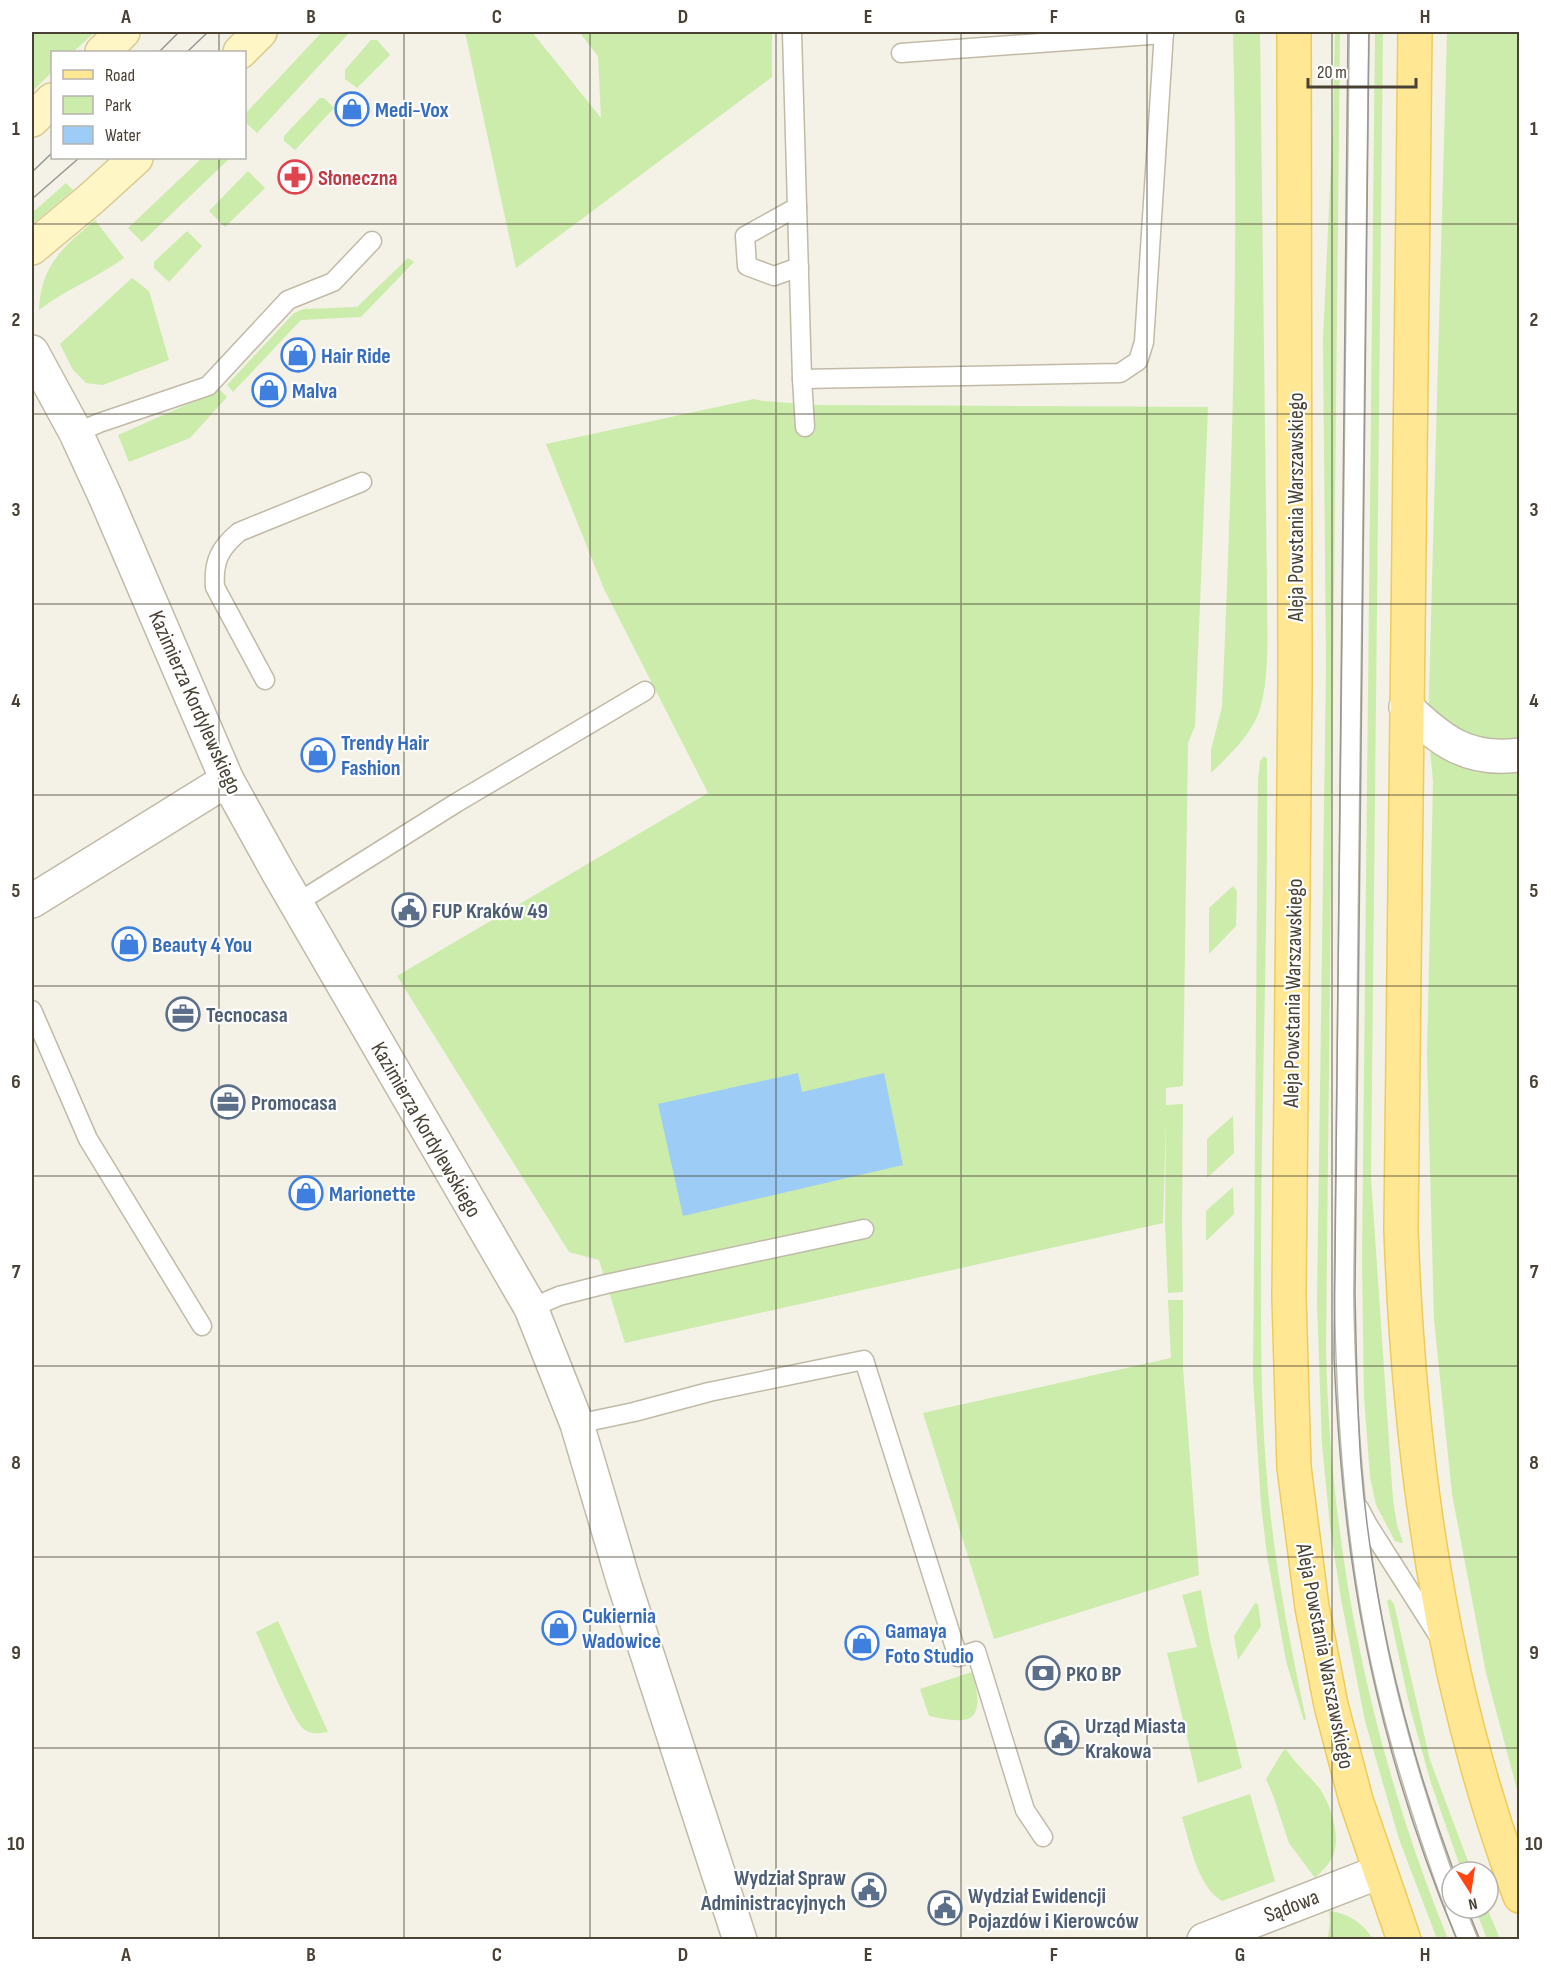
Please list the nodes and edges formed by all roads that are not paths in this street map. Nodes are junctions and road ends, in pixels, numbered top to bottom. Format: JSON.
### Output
{"nodes":[{"id":1,"x":123,"y":32,"type":"edge"},
{"id":2,"x":260,"y":32,"type":"edge"},
{"id":3,"x":792,"y":32,"type":"edge"},
{"id":4,"x":1294,"y":32,"type":"edge"},
{"id":5,"x":1359,"y":32,"type":"edge"},
{"id":6,"x":1415,"y":32,"type":"edge"},
{"id":7,"x":1164,"y":33,"type":"edge"},
{"id":8,"x":103,"y":51,"type":"edge"},
{"id":9,"x":241,"y":51,"type":"edge"},
{"id":10,"x":901,"y":53,"type":"dead end"},
{"id":11,"x":51,"y":101,"type":"edge"},
{"id":12,"x":32,"y":120,"type":"edge"},
{"id":13,"x":135,"y":159,"type":"edge"},
{"id":14,"x":797,"y":207,"type":"junction"},
{"id":15,"x":372,"y":241,"type":"dead end"},
{"id":16,"x":32,"y":248,"type":"edge"},
{"id":17,"x":799,"y":267,"type":"junction"},
{"id":18,"x":32,"y":352,"type":"edge"},
{"id":19,"x":802,"y":379,"type":"junction"},
{"id":20,"x":805,"y":427,"type":"dead end"},
{"id":21,"x":76,"y":433,"type":"junction"},
{"id":22,"x":362,"y":482,"type":"dead end"},
{"id":23,"x":266,"y":680,"type":"dead end"},
{"id":24,"x":645,"y":691,"type":"dead end"},
{"id":25,"x":1406,"y":706,"type":"junction"},
{"id":26,"x":1520,"y":755,"type":"edge"},
{"id":27,"x":227,"y":780,"type":"junction"},
{"id":28,"x":32,"y":901,"type":"edge"},
{"id":29,"x":297,"y":903,"type":"junction"},
{"id":30,"x":32,"y":1010,"type":"edge"},
{"id":31,"x":864,"y":1229,"type":"dead end"},
{"id":32,"x":531,"y":1308,"type":"junction"},
{"id":33,"x":202,"y":1326,"type":"dead end"},
{"id":34,"x":577,"y":1424,"type":"junction"},
{"id":35,"x":1354,"y":1498,"type":"junction"},
{"id":36,"x":1449,"y":1652,"type":"junction"},
{"id":37,"x":1043,"y":1837,"type":"dead end"},
{"id":38,"x":1440,"y":1864,"type":"edge"},
{"id":39,"x":1379,"y":1872,"type":"junction"},
{"id":40,"x":1520,"y":1896,"type":"edge"},
{"id":41,"x":1460,"y":1920,"type":"edge"},
{"id":42,"x":740,"y":1940,"type":"edge"},
{"id":43,"x":1204,"y":1940,"type":"edge"},
{"id":44,"x":1404,"y":1940,"type":"edge"},
{"id":45,"x":1468,"y":1940,"type":"edge"}],
"edges":[{"from":1,"to":8,"type":"main road"},
{"from":2,"to":9,"type":"main road"},
{"from":3,"to":14,"type":"lane"},
{"from":4,"to":39,"type":"main road","name":"Aleja Powstania Warszawskiego"},
{"from":5,"to":35,"type":"lane"},
{"from":6,"to":25,"type":"main road"},
{"from":7,"to":10,"type":"lane"},
{"from":7,"to":19,"type":"lane"},
{"from":11,"to":12,"type":"main road"},
{"from":13,"to":16,"type":"main road"},
{"from":14,"to":17,"type":"lane"},
{"from":14,"to":17,"type":"lane"},
{"from":15,"to":21,"type":"lane"},
{"from":17,"to":19,"type":"lane"},
{"from":18,"to":21,"type":"street","name":"Kazimierza Kordylewskiego"},
{"from":19,"to":20,"type":"lane"},
{"from":21,"to":27,"type":"street","name":"Kazimierza Kordylewskiego"},
{"from":22,"to":23,"type":"lane"},
{"from":24,"to":29,"type":"lane"},
{"from":25,"to":26,"type":"street"},
{"from":25,"to":36,"type":"main road"},
{"from":27,"to":28,"type":"street"},
{"from":27,"to":29,"type":"street","name":"Kazimierza Kordylewskiego"},
{"from":29,"to":32,"type":"street","name":"Kazimierza Kordylewskiego"},
{"from":30,"to":33,"type":"lane"},
{"from":31,"to":32,"type":"lane"},
{"from":32,"to":34,"type":"street","name":"Kazimierza Kordylewskiego"},
{"from":34,"to":37,"type":"lane"},
{"from":34,"to":42,"type":"street","name":"Kazimierza Kordylewskiego"},
{"from":35,"to":36,"type":"lane"},
{"from":35,"to":38,"type":"lane"},
{"from":36,"to":40,"type":"main road"},
{"from":39,"to":43,"type":"street","name":"Sądowa"},
{"from":39,"to":44,"type":"main road","name":"Aleja Powstania Warszawskiego"},
{"from":41,"to":45,"type":"lane"}]}
